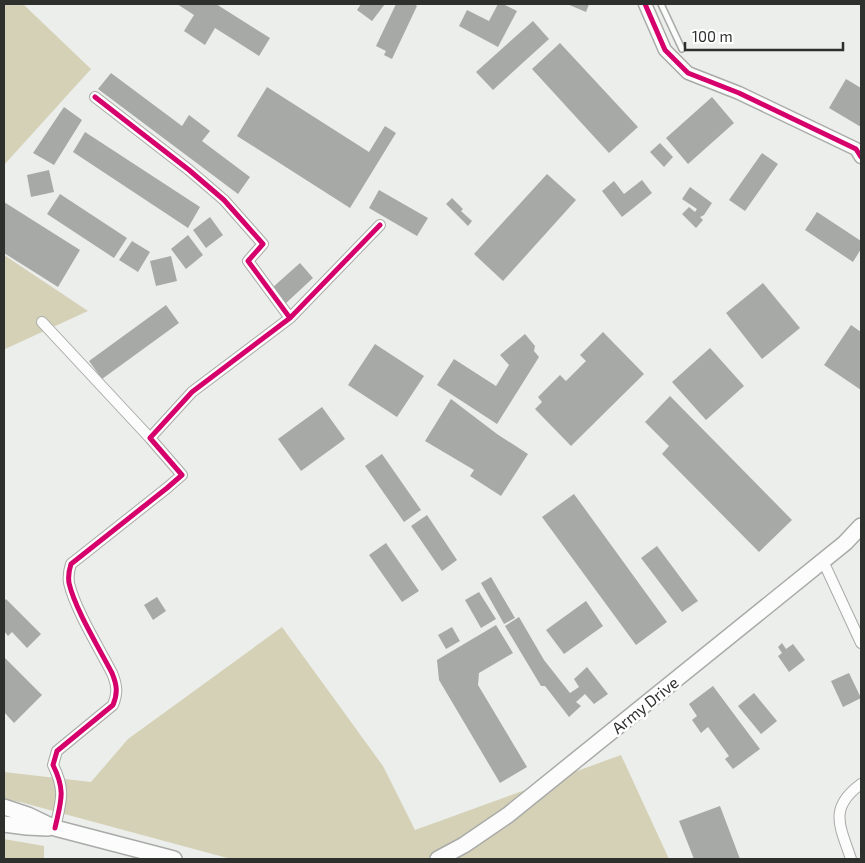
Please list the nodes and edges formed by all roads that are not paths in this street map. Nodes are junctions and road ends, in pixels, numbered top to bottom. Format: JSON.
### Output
{"nodes":[{"id":1,"x":645,"y":4,"type":"edge"},
{"id":2,"x":661,"y":4,"type":"edge"},
{"id":3,"x":682,"y":49,"type":"dead end"},
{"id":4,"x":95,"y":97,"type":"dead end"},
{"id":5,"x":859,"y":153,"type":"edge"},
{"id":6,"x":380,"y":225,"type":"dead end"},
{"id":7,"x":290,"y":318,"type":"junction"},
{"id":8,"x":42,"y":322,"type":"dead end"},
{"id":9,"x":150,"y":438,"type":"junction"},
{"id":10,"x":861,"y":526,"type":"edge"},
{"id":11,"x":861,"y":534,"type":"edge"},
{"id":12,"x":845,"y":543,"type":"junction"},
{"id":13,"x":823,"y":561,"type":"junction"},
{"id":14,"x":861,"y":642,"type":"edge"},
{"id":15,"x":861,"y":784,"type":"edge"},
{"id":16,"x":4,"y":807,"type":"edge"},
{"id":17,"x":4,"y":824,"type":"edge"},
{"id":18,"x":55,"y":828,"type":"junction"},
{"id":19,"x":174,"y":859,"type":"edge"},
{"id":20,"x":438,"y":859,"type":"edge"},
{"id":21,"x":851,"y":859,"type":"edge"}],
"edges":[{"from":1,"to":5,"type":"street"},
{"from":2,"to":3,"type":"lane"},
{"from":4,"to":7,"type":"street"},
{"from":6,"to":7,"type":"street"},
{"from":7,"to":9,"type":"street"},
{"from":8,"to":9,"type":"street"},
{"from":9,"to":18,"type":"street"},
{"from":10,"to":12,"type":"main road","name":"Army Drive"},
{"from":11,"to":12,"type":"main road","name":"Army Drive"},
{"from":12,"to":13,"type":"main road","name":"Army Drive"},
{"from":13,"to":14,"type":"street"},
{"from":13,"to":20,"type":"main road","name":"Army Drive"},
{"from":15,"to":21,"type":"street"},
{"from":16,"to":18,"type":"main road"},
{"from":17,"to":18,"type":"main road"},
{"from":18,"to":19,"type":"main road"}]}
